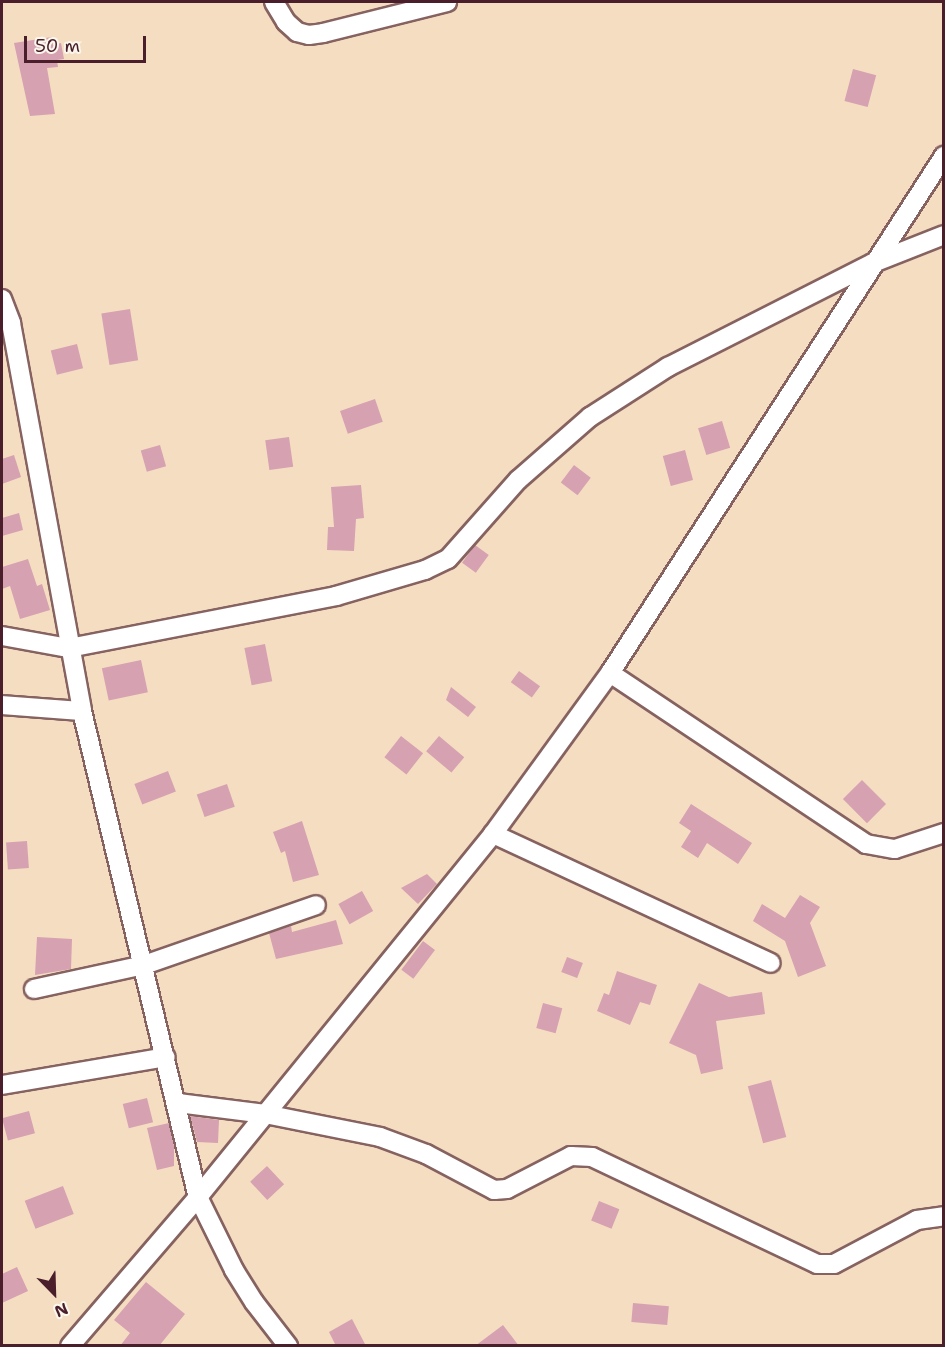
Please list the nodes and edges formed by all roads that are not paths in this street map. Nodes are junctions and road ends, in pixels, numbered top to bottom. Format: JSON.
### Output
{"nodes":[{"id":1,"x":274,"y":2,"type":"edge"},
{"id":2,"x":447,"y":2,"type":"edge"},
{"id":3,"x":944,"y":156,"type":"edge"},
{"id":4,"x":944,"y":235,"type":"edge"},
{"id":5,"x":873,"y":263,"type":"junction"},
{"id":6,"x":2,"y":299,"type":"edge"},
{"id":7,"x":6,"y":324,"type":"edge"},
{"id":8,"x":2,"y":636,"type":"edge"},
{"id":9,"x":69,"y":648,"type":"junction"},
{"id":10,"x":610,"y":673,"type":"junction"},
{"id":11,"x":2,"y":705,"type":"edge"},
{"id":12,"x":82,"y":711,"type":"junction"},
{"id":13,"x":944,"y":833,"type":"edge"},
{"id":14,"x":493,"y":834,"type":"junction"},
{"id":15,"x":316,"y":905,"type":"dead end"},
{"id":16,"x":771,"y":963,"type":"dead end"},
{"id":17,"x":144,"y":965,"type":"junction"},
{"id":18,"x":34,"y":989,"type":"dead end"},
{"id":19,"x":166,"y":1057,"type":"junction"},
{"id":20,"x":2,"y":1085,"type":"edge"},
{"id":21,"x":178,"y":1103,"type":"junction"},
{"id":22,"x":265,"y":1114,"type":"junction"},
{"id":23,"x":198,"y":1197,"type":"junction"},
{"id":24,"x":944,"y":1216,"type":"edge"},
{"id":25,"x":70,"y":1346,"type":"edge"},
{"id":26,"x":288,"y":1346,"type":"edge"}],
"edges":[{"from":1,"to":2,"type":"street"},
{"from":3,"to":5,"type":"street"},
{"from":4,"to":5,"type":"street"},
{"from":5,"to":9,"type":"street"},
{"from":5,"to":10,"type":"street"},
{"from":6,"to":7,"type":"street"},
{"from":7,"to":9,"type":"street"},
{"from":8,"to":9,"type":"street"},
{"from":9,"to":12,"type":"street"},
{"from":10,"to":13,"type":"street"},
{"from":10,"to":14,"type":"street"},
{"from":11,"to":12,"type":"street"},
{"from":12,"to":17,"type":"street"},
{"from":14,"to":16,"type":"street"},
{"from":14,"to":22,"type":"street"},
{"from":15,"to":17,"type":"street"},
{"from":17,"to":18,"type":"street"},
{"from":17,"to":19,"type":"street"},
{"from":19,"to":20,"type":"street"},
{"from":19,"to":21,"type":"street"},
{"from":21,"to":22,"type":"street"},
{"from":21,"to":23,"type":"street"},
{"from":22,"to":23,"type":"street"},
{"from":22,"to":24,"type":"street"},
{"from":23,"to":25,"type":"street"},
{"from":23,"to":26,"type":"street"}]}
